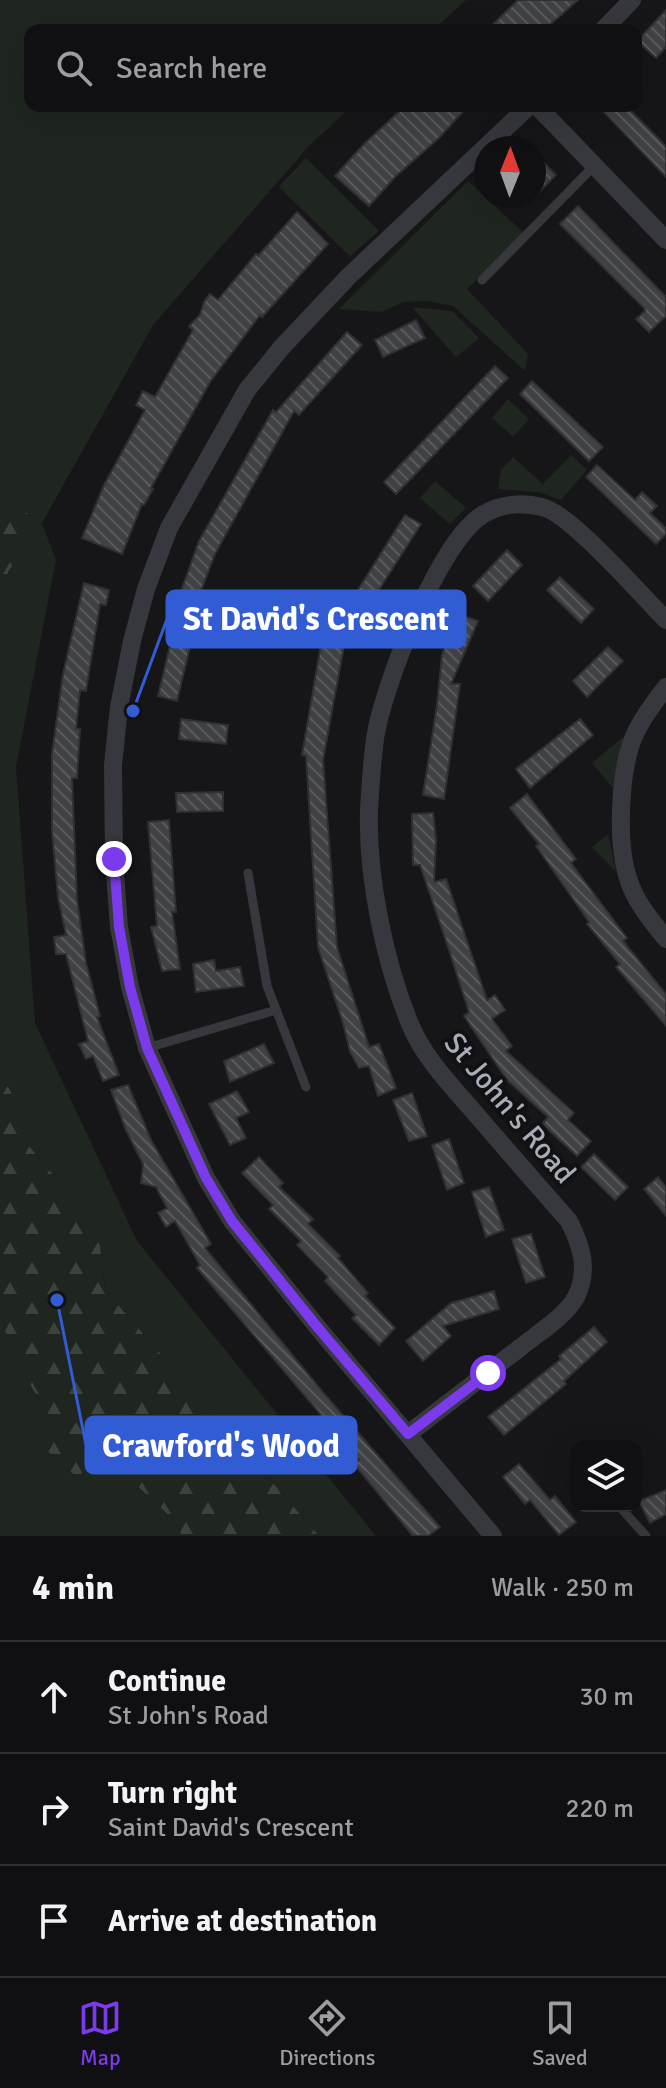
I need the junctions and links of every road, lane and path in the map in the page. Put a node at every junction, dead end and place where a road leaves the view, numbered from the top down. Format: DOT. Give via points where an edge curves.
graph roads {
  1 [pos="632,0"];
  2 [pos="609,24"];
  3 [pos="523,112"];
  4 [pos="543,112"];
  5 [pos="595,164"];
  6 [pos="666,240"];
  7 [pos="482,280"];
  8 [pos="666,620"];
  9 [pos="666,687"];
  10 [pos="248,873"];
  11 [pos="666,939"];
  12 [pos="276,1010"];
  13 [pos="147,1048"];
  14 [pos="306,1087"];
  15 [pos="408,1434"];
  16 [pos="624,1512"];
  17 [pos="493,1536"];
  18 [pos="646,1536"];
  1 -- 2 [label="street"];
  3 -- 13 [label="street" via="282,347 247,390 169,528 132,641 113,765 119,927"];
  4 -- 5 [label="street"];
  5 -- 6 [label="street"];
  5 -- 7 [label="lane"];
  8 -- 15 [label="street, St John's Road" via="566,519 544,507 508,504 481,515 453,547 395,662 375,737 369,814 376,897 391,965 410,1025 427,1057 569,1221 584,1261 574,1301 552,1323"];
  9 -- 11 [label="street" via="629,751 622,836 629,881"];
  10 -- 12 [label="lane" via="267,986"];
  12 -- 13 [label="lane"];
  12 -- 14 [label="lane"];
  13 -- 15 [label="street" via="206,1178 232,1221"];
  15 -- 17 [label="street"];
  16 -- 18 [label="lane"];
}
